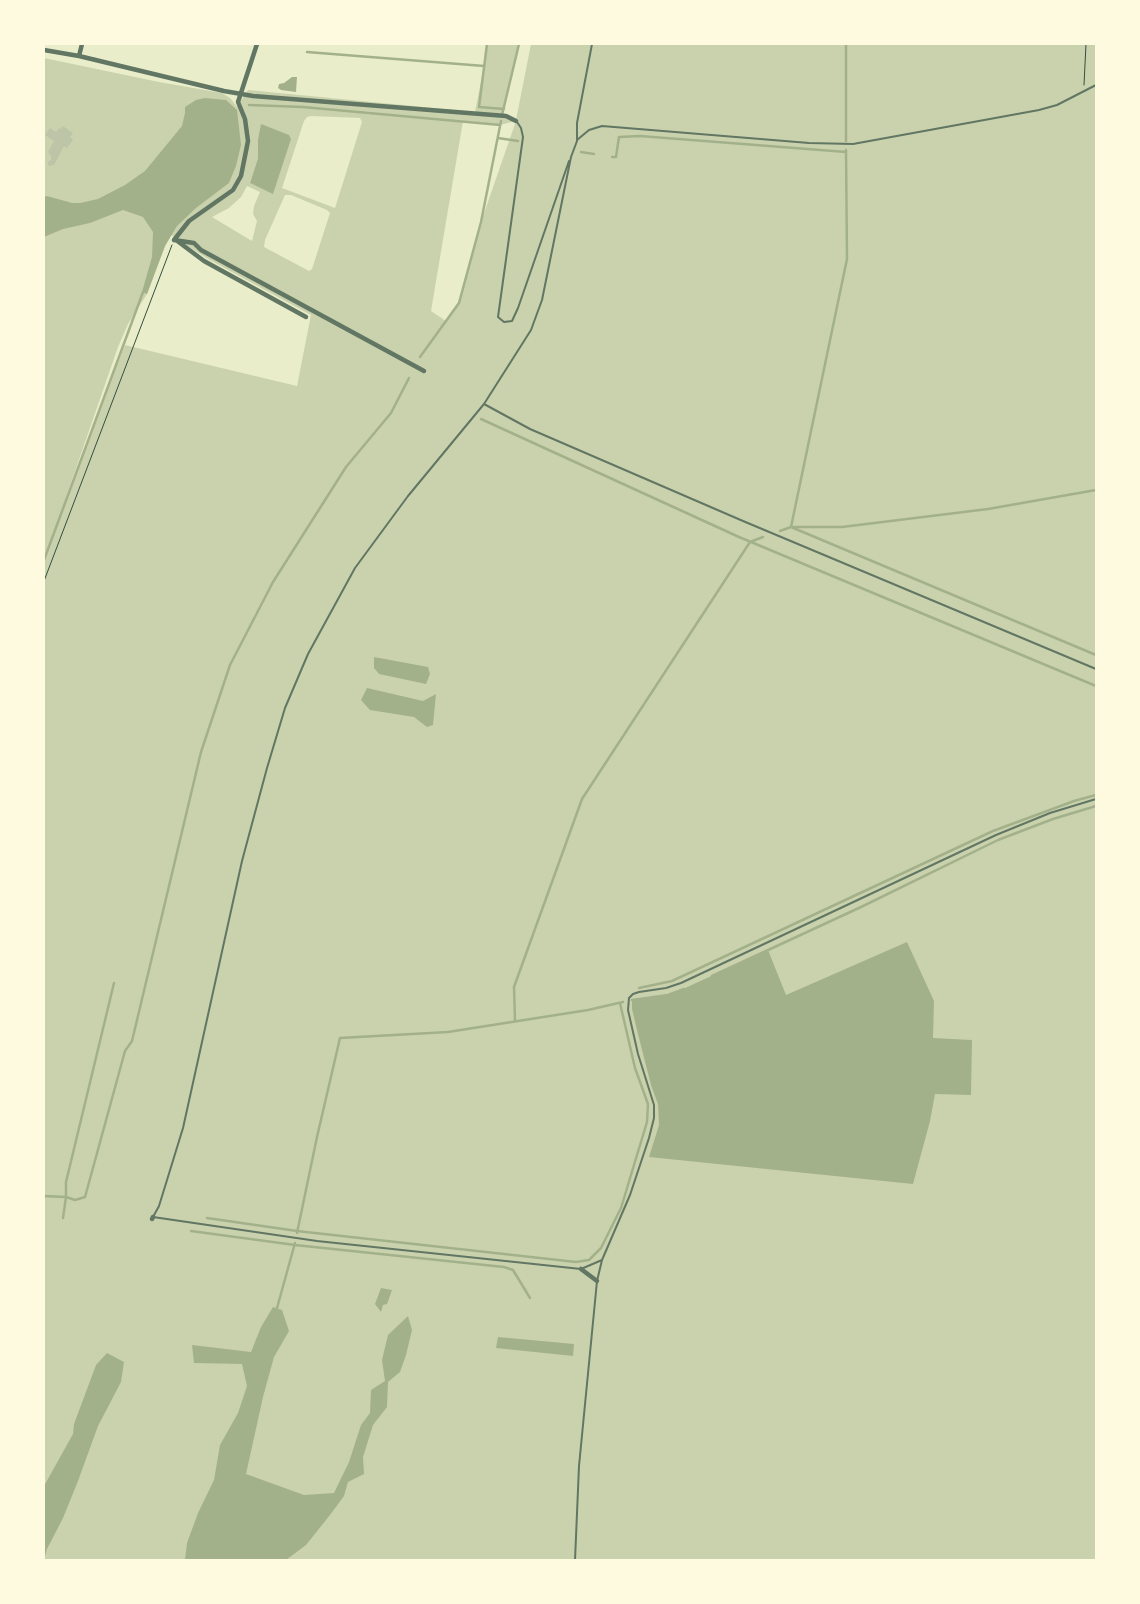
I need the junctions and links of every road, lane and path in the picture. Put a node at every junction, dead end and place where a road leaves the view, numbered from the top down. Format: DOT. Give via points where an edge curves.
graph roads {
  1 [pos="82,44"];
  2 [pos="256,44"];
  3 [pos="592,44"];
  4 [pos="1086,44"];
  5 [pos="44,50"];
  6 [pos="79,56"];
  7 [pos="1096,85"];
  8 [pos="1086,91"];
  9 [pos="240,93"];
  10 [pos="516,120"];
  11 [pos="576,141"];
  12 [pos="571,157"];
  13 [pos="174,240"];
  14 [pos="306,318"];
  15 [pos="424,371"];
  16 [pos="484,404"];
  17 [pos="44,581"];
  18 [pos="1096,669"];
  19 [pos="1096,799"];
  20 [pos="602,1260"];
  21 [pos="581,1269"];
  22 [pos="597,1281"];
  23 [pos="575,1560"];
  1 -- 6 [label="street"];
  2 -- 9 [label="street"];
  3 -- 11 [label="lane"];
  4 -- 8 [label="path" via="1083,83"];
  5 -- 6 [label="street"];
  6 -- 9 [label="street"];
  7 -- 8 [label="lane"];
  8 -- 11 [label="lane" via="1039,110 853,144 602,126 588,130"];
  9 -- 10 [label="street" via="506,116"];
  9 -- 13 [label="street" via="238,102 248,141 241,176 233,190 189,221"];
  10 -- 12 [label="lane" via="523,137 498,317 504,322 512,321 518,308"];
  11 -- 12 [label="lane"];
  12 -- 16 [label="lane" via="542,300 531,330"];
  13 -- 14 [label="street" via="204,262"];
  13 -- 15 [label="street" via="194,243 201,250"];
  13 -- 17 [label="path"];
  16 -- 18 [label="lane" via="538,433"];
  16 -- 21 [label="lane" via="408,496 355,568 299,673 267,768 242,861 182,1128 162,1197 152,1218 317,1241"];
  19 -- 20 [label="lane" via="996,835 681,983 633,994 627,1003 628,1010 654,1105 654,1118 630,1195"];
  20 -- 21 [label="lane"];
  20 -- 22 [label="lane"];
  21 -- 22 [label="street"];
  22 -- 23 [label="lane" via="579,1466"];
}
